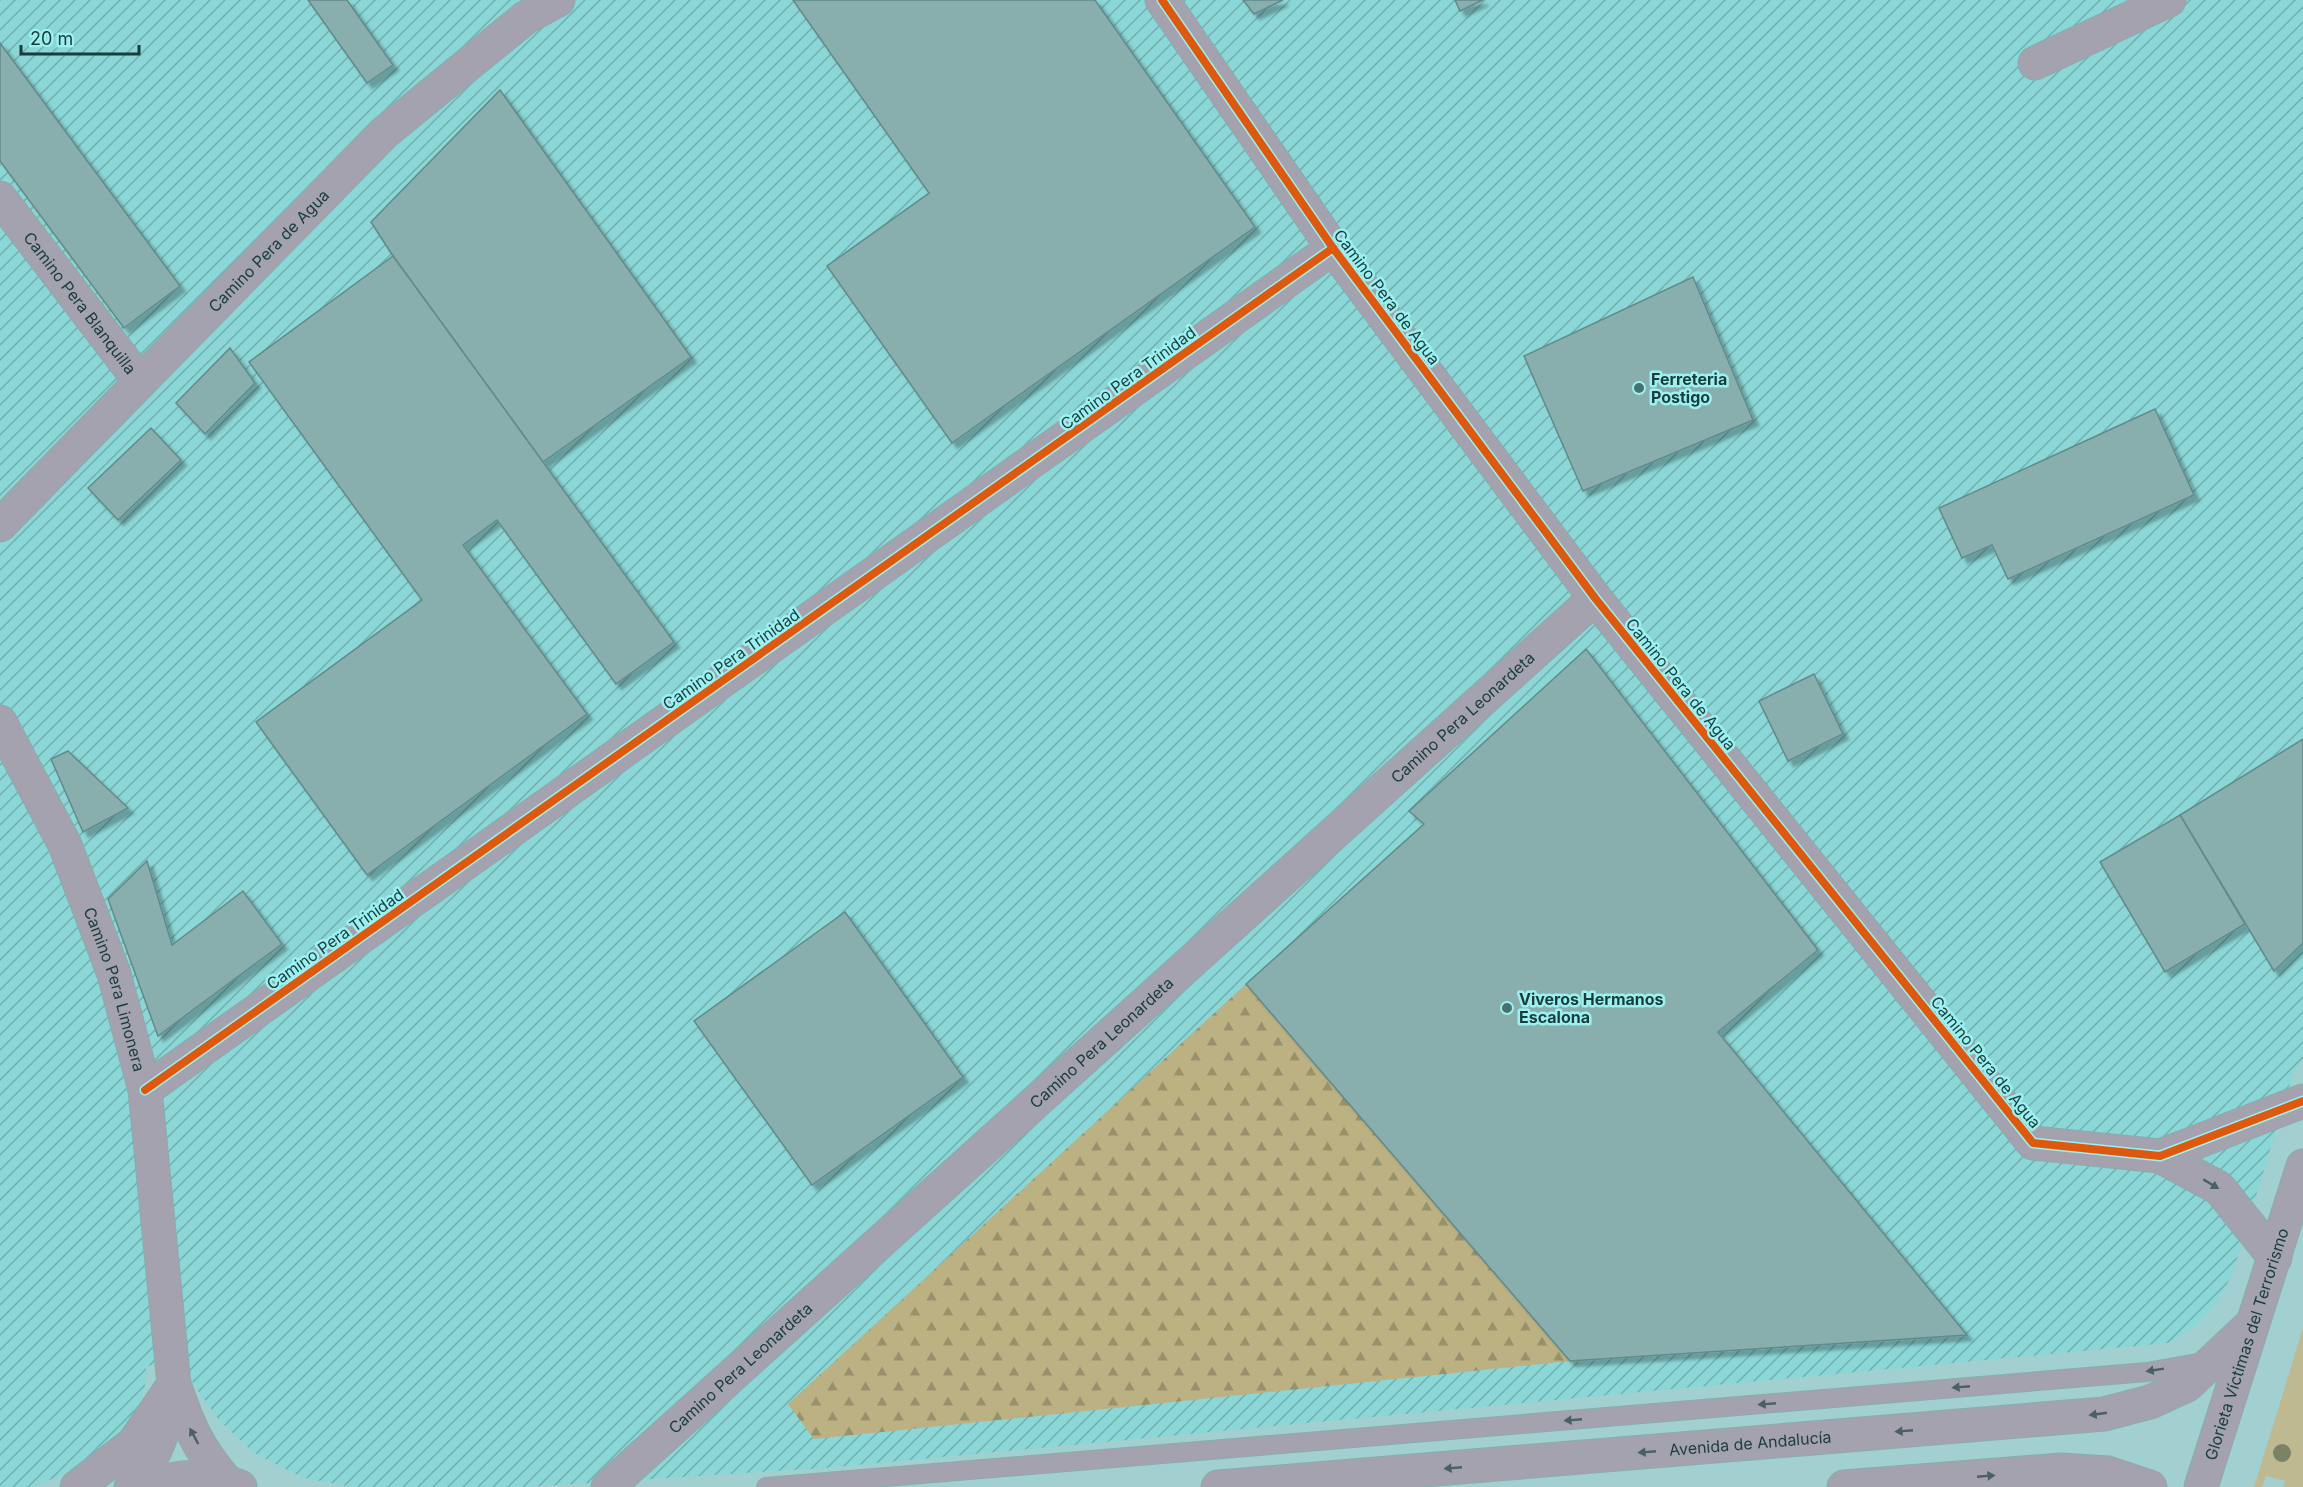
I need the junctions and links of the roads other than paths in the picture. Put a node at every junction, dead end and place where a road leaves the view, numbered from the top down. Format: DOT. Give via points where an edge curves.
graph roads {
  1 [pos="558,0"];
  2 [pos="1162,0"];
  3 [pos="2169,0"];
  4 [pos="2035,63"];
  5 [pos="0,198"];
  6 [pos="1333,248"];
  7 [pos="139,380"];
  8 [pos="0,525"];
  9 [pos="1595,598"];
  10 [pos="0,722"];
  11 [pos="145,1090"];
  12 [pos="2303,1101"];
  13 [pos="2160,1156"];
  14 [pos="2303,1166"];
  15 [pos="2274,1258"];
  16 [pos="2253,1323"];
  17 [pos="2213,1360"];
  18 [pos="174,1384"];
  19 [pos="233,1484"];
  20 [pos="77,1487"];
  21 [pos="131,1487"];
  22 [pos="146,1487"];
  23 [pos="608,1487"];
  24 [pos="766,1487"];
  25 [pos="1218,1487"];
  26 [pos="1844,1487"];
  27 [pos="2150,1487"];
  28 [pos="2200,1487"];
  1 -- 7 [label="street, Camino Pera de Agua" via="525,18 384,133"];
  2 -- 6 [label="street, Camino Pera de Agua"];
  3 -- 4 [label="street"];
  5 -- 7 [label="street, Camino Pera Blanquilla"];
  6 -- 9 [label="street, Camino Pera de Agua"];
  6 -- 11 [label="street, Camino Pera Trinidad"];
  7 -- 8 [label="street, Camino Pera de Agua"];
  9 -- 13 [label="street, Camino Pera de Agua" via="2033,1143"];
  9 -- 23 [label="street, Camino Pera Leonardeta"];
  10 -- 11 [label="street, Camino Pera Limonera" via="65,845 114,974"];
  11 -- 18 [label="street, Camino Pera Limonera"];
  12 -- 13 [label="street, Camino Pera de Agua"];
  13 -- 15 [label="street, one-way" via="2218,1188"];
  14 -- 15 [label="street, Glorieta Víctimas del Terrorismo"];
  15 -- 16 [label="street, Glorieta Víctimas del Terrorismo"];
  16 -- 17 [label="street, Avenida de Andalucía"];
  16 -- 28 [label="street, Glorieta Víctimas del Terrorismo"];
  17 -- 24 [label="lane, one-way" via="2147,1372"];
  17 -- 25 [label="street, Avenida de Andalucía, one-way" via="2187,1385 2150,1402 2104,1414"];
  19 -- 18 [label="street, Camino Pera Limonera, one-way" via="205,1455 190,1430"];
  18 -- 20 [label="street" via="133,1444"];
  18 -- 21 [label="street, Camino Pera Limonera" via="164,1430 150,1464"];
  19 -- 22 [label="street" via="196,1476 166,1479"];
  26 -- 27 [label="street, one-way" via="2061,1470 2108,1473"];
}
